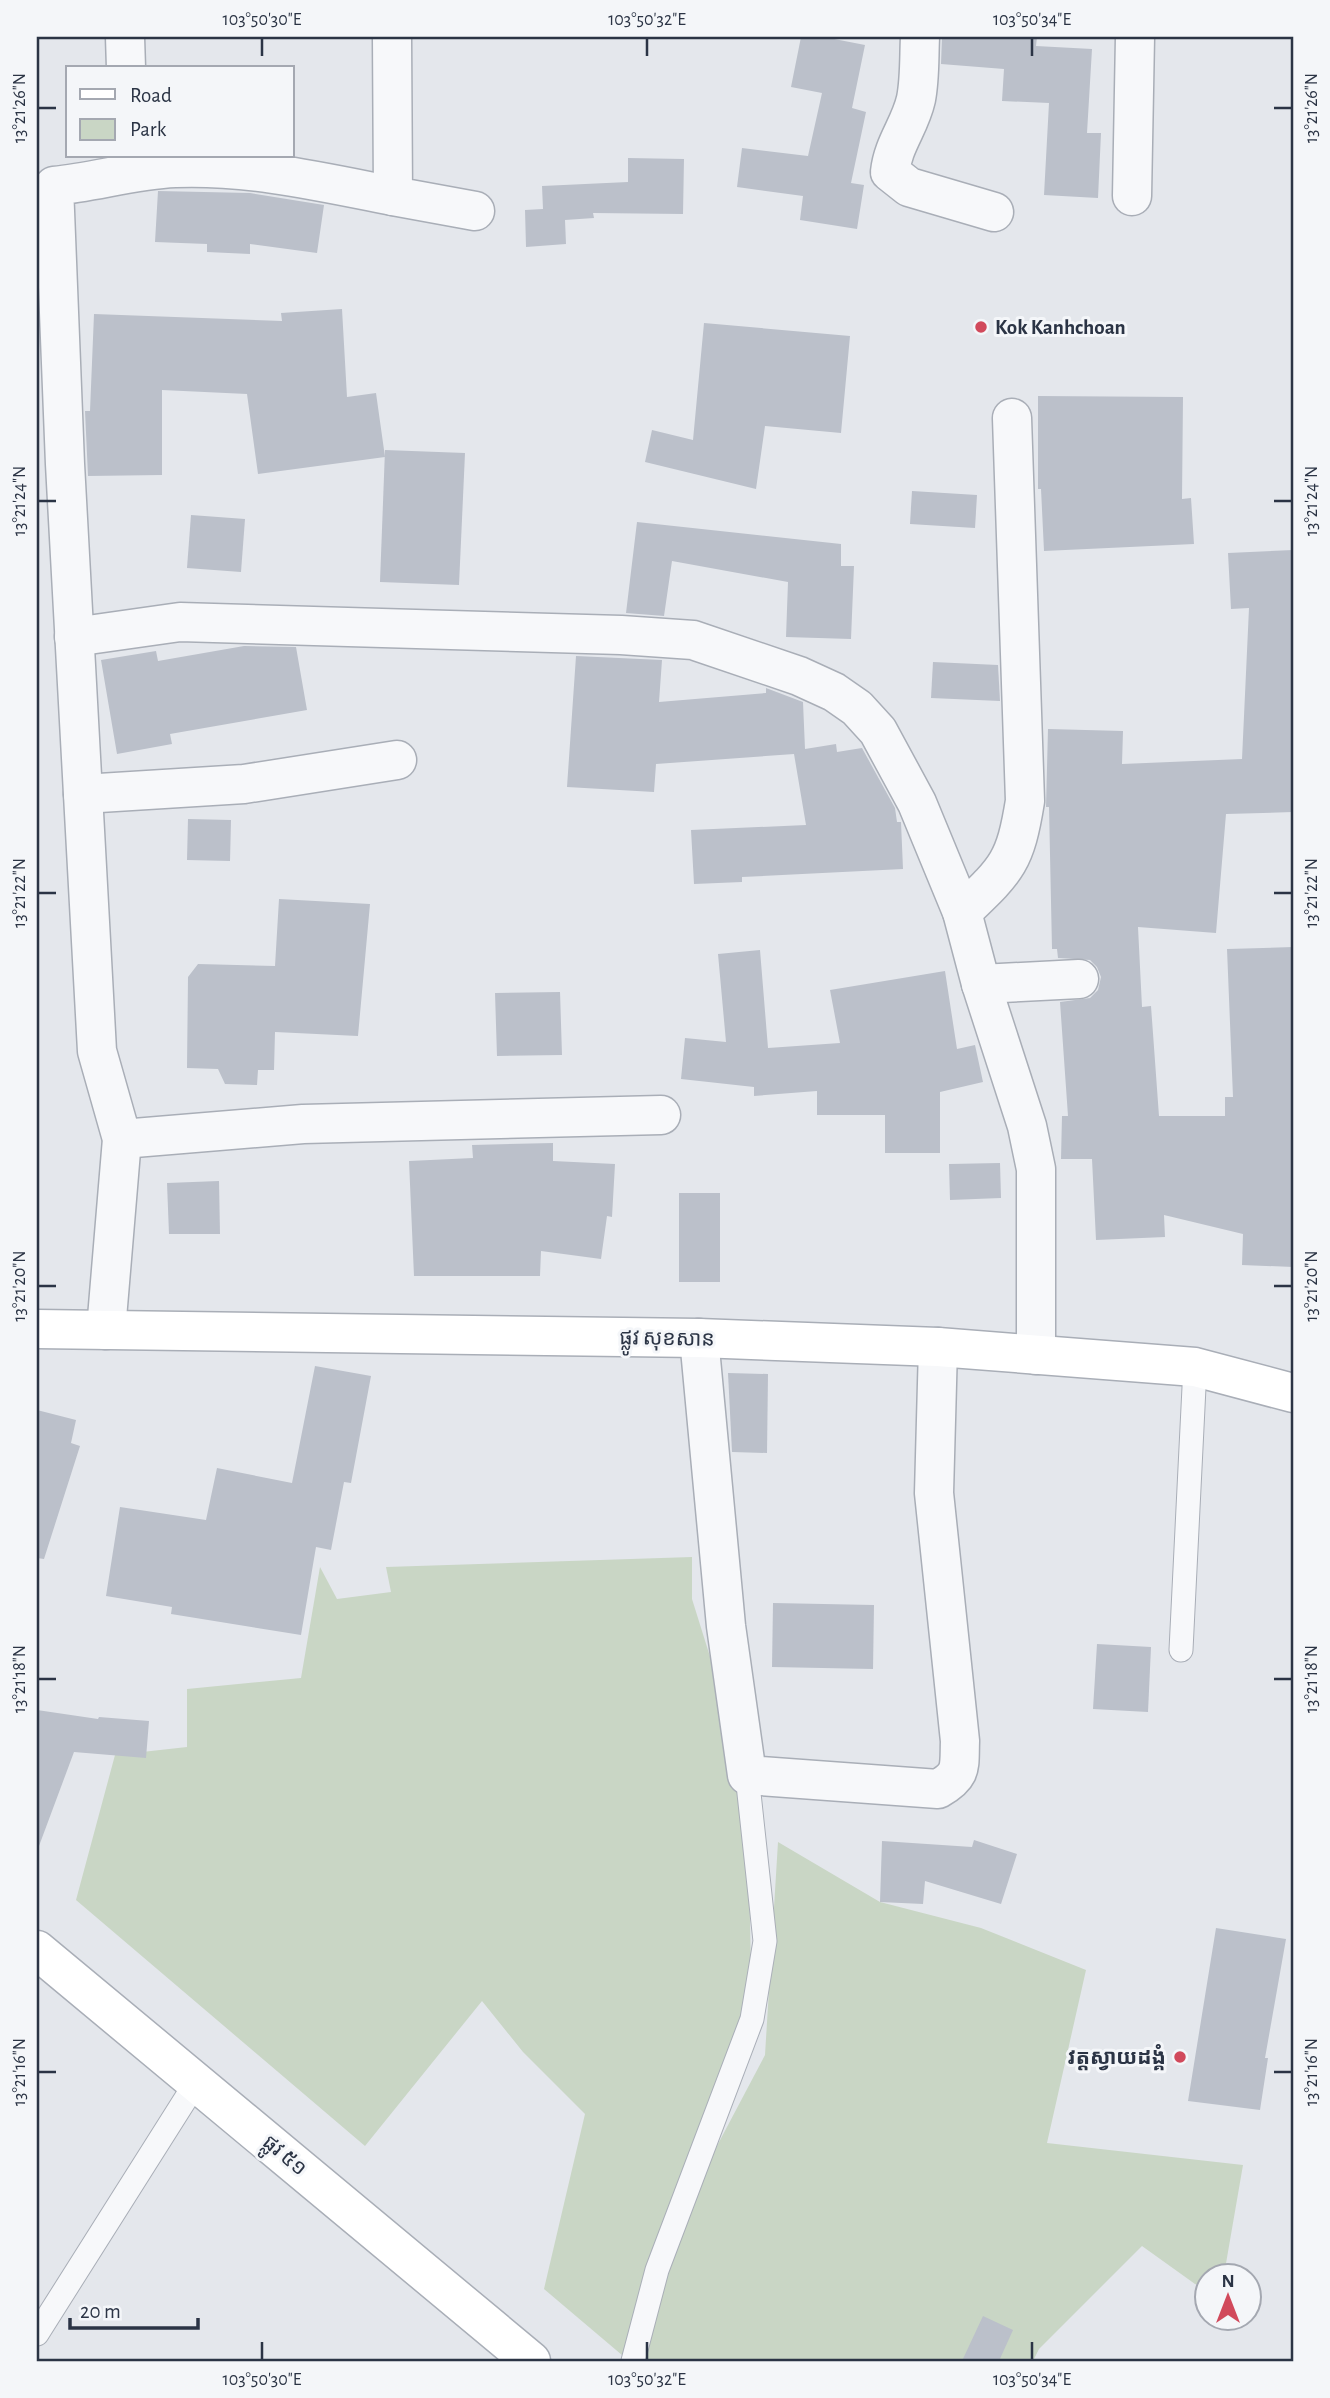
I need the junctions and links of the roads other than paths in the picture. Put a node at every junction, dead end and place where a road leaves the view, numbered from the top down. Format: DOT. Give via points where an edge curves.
graph roads {
  1 [pos="125,37"];
  2 [pos="392,37"];
  3 [pos="920,37"];
  4 [pos="1135,37"];
  5 [pos="126,66"];
  6 [pos="129,164"];
  7 [pos="45,187"];
  8 [pos="393,196"];
  9 [pos="1132,196"];
  10 [pos="475,211"];
  11 [pos="995,212"];
  12 [pos="1012,418"];
  13 [pos="74,637"];
  14 [pos="397,760"];
  15 [pos="83,794"];
  16 [pos="962,912"];
  17 [pos="1079,979"];
  18 [pos="981,984"];
  19 [pos="661,1115"];
  20 [pos="122,1139"];
  21 [pos="37,1329"];
  22 [pos="106,1330"];
  23 [pos="699,1338"];
  24 [pos="938,1348"];
  25 [pos="1036,1355"];
  26 [pos="1195,1367"];
  27 [pos="1293,1393"];
  28 [pos="1181,1650"];
  29 [pos="747,1775"];
  30 [pos="37,1950"];
  31 [pos="197,2081"];
  32 [pos="37,2334"];
  33 [pos="531,2361"];
  34 [pos="633,2361"];
  1 -- 5 [label="street"];
  2 -- 8 [label="street"];
  3 -- 11 [label="street" via="916,97 896,141 890,172 909,187"];
  4 -- 9 [label="street"];
  6 -- 7 [label="street" via="88,183"];
  6 -- 8 [label="street" via="262,174"];
  7 -- 13 [label="street"];
  8 -- 10 [label="street"];
  12 -- 16 [label="street" via="1025,801 1019,834 1003,873"];
  13 -- 15 [label="street"];
  13 -- 16 [label="street" via="180,622 621,635 693,640 740,654 834,692 878,731 917,803"];
  14 -- 15 [label="street" via="244,784"];
  15 -- 20 [label="street" via="96,1051"];
  16 -- 18 [label="street"];
  17 -- 18 [label="street"];
  18 -- 25 [label="street" via="1027,1126 1036,1169"];
  19 -- 20 [label="street" via="303,1124"];
  20 -- 22 [label="street"];
  21 -- 22 [label="street, ផ្លូវ សុខសាន"];
  22 -- 23 [label="street, ផ្លូវ សុខសាន"];
  23 -- 24 [label="street, ផ្លូវ សុខសាន"];
  23 -- 29 [label="street" via="726,1626"];
  24 -- 25 [label="street, ផ្លូវ សុខសាន"];
  24 -- 29 [label="street" via="934,1493 954,1657 958,1772 938,1789"];
  25 -- 26 [label="street, ផ្លូវ សុខសាន"];
  26 -- 27 [label="street, ផ្លូវ សុខសាន"];
  26 -- 28 [label="lane"];
  29 -- 34 [label="lane" via="765,1941 752,2019 657,2270"];
  30 -- 31 [label="street, ផ្លូវ ៥១"];
  31 -- 32 [label="lane"];
  31 -- 33 [label="street, ផ្លូវ ៥១"];
}
